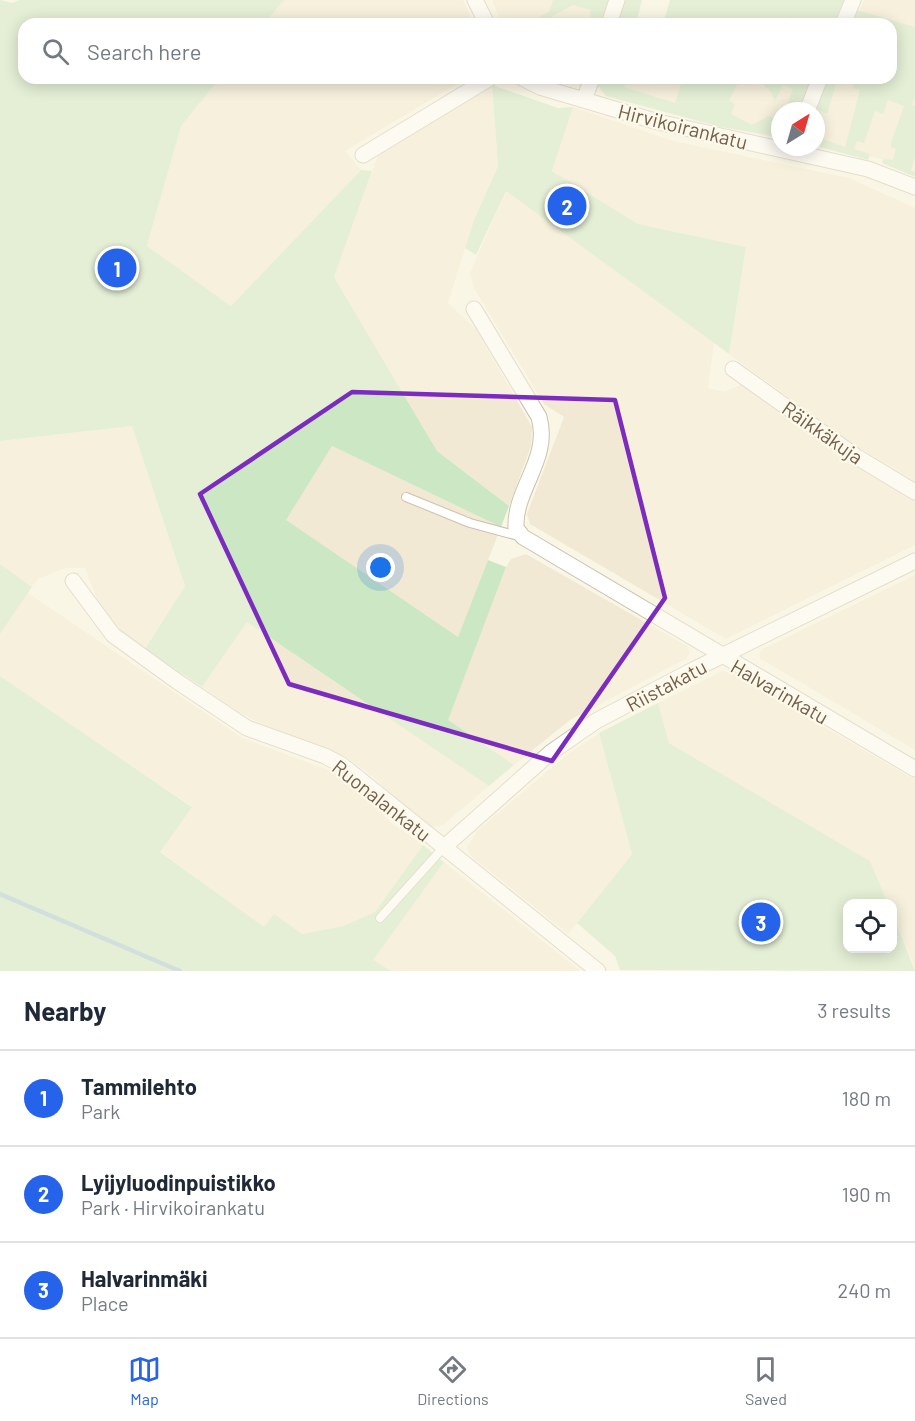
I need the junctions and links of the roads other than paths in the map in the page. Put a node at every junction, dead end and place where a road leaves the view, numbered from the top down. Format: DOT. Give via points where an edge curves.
graph roads {
  1 [pos="475,0"];
  2 [pos="617,0"];
  3 [pos="853,0"];
  4 [pos="484,18"];
  5 [pos="611,18"];
  6 [pos="846,18"];
  7 [pos="480,84"];
  8 [pos="534,84"];
  9 [pos="590,84"];
  10 [pos="818,84"];
  11 [pos="584,100"];
  12 [pos="811,102"];
  13 [pos="771,145"];
  14 [pos="363,154"];
  15 [pos="818,156"];
  16 [pos="915,187"];
  17 [pos="474,309"];
  18 [pos="733,369"];
  19 [pos="915,492"];
  20 [pos="406,498"];
  21 [pos="523,537"];
  22 [pos="915,561"];
  23 [pos="73,581"];
  24 [pos="722,657"];
  25 [pos="915,769"];
  26 [pos="442,848"];
  27 [pos="380,918"];
  28 [pos="598,971"];
  1 -- 4 [label="street"];
  2 -- 5 [label="street"];
  3 -- 6 [label="street"];
  7 -- 14 [label="street"];
  8 -- 11 [label="street, Hirvikoirankatu"];
  9 -- 11 [label="street"];
  10 -- 12 [label="street"];
  11 -- 13 [label="street, Hirvikoirankatu" via="658,122"];
  15 -- 16 [label="street, Hirvikoirankatu"];
  17 -- 21 [label="street" via="543,430 540,455 515,517 516,528"];
  18 -- 19 [label="street, Räikkäkuja" via="857,457"];
  20 -- 21 [label="lane" via="470,523"];
  21 -- 24 [label="street, Halvarinkatu"];
  22 -- 24 [label="street, Riistakatu"];
  23 -- 26 [label="street, Ruonalankatu" via="99,619 132,651 248,728 342,765"];
  24 -- 25 [label="street, Halvarinkatu"];
  24 -- 26 [label="street, Riistakatu" via="575,735"];
  26 -- 27 [label="lane"];
  26 -- 28 [label="street, Ruonalankatu"];
}
